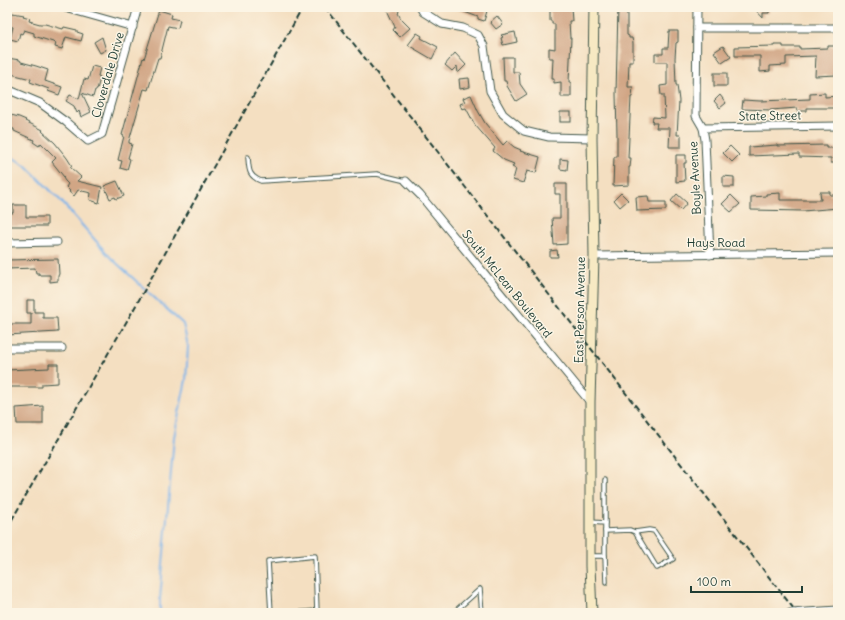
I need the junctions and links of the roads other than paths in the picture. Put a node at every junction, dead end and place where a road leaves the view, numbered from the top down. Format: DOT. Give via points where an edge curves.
graph roads {
  1 [pos="62,7"];
  2 [pos="138,7"];
  3 [pos="420,7"];
  4 [pos="594,7"];
  5 [pos="697,7"];
  6 [pos="133,27"];
  7 [pos="697,28"];
  8 [pos="838,28"];
  9 [pos="7,90"];
  10 [pos="838,126"];
  11 [pos="703,128"];
  12 [pos="592,138"];
  13 [pos="248,157"];
  14 [pos="406,181"];
  15 [pos="57,242"];
  16 [pos="7,243"];
  17 [pos="710,254"];
  18 [pos="838,254"];
  19 [pos="594,256"];
  20 [pos="7,348"];
  21 [pos="62,348"];
  22 [pos="590,402"];
  23 [pos="605,480"];
  24 [pos="590,522"];
  25 [pos="605,523"];
  26 [pos="605,532"];
  27 [pos="635,532"];
  28 [pos="590,556"];
  29 [pos="605,556"];
  30 [pos="606,582"];
  31 [pos="838,610"];
  32 [pos="317,612"];
  33 [pos="271,613"];
  34 [pos="291,613"];
  35 [pos="453,613"];
  36 [pos="482,613"];
  37 [pos="592,613"];
  38 [pos="790,613"];
  1 -- 6 [label="street"];
  2 -- 6 [label="street, Cloverdale Drive"];
  3 -- 12 [label="street" via="423,12 442,24 463,28 478,35 484,46 490,91 503,114 524,131 549,137"];
  4 -- 12 [label="main road, East Person Avenue"];
  5 -- 7 [label="street, Boyle Avenue"];
  6 -- 9 [label="street, Cloverdale Drive" via="102,134 88,141 40,102"];
  7 -- 8 [label="street"];
  7 -- 11 [label="street, Boyle Avenue" via="696,116"];
  10 -- 11 [label="street, State Street"];
  11 -- 17 [label="street, Boyle Avenue" via="706,140"];
  12 -- 19 [label="main road, East Person Avenue"];
  13 -- 14 [label="lane" via="254,178 262,181 377,174"];
  14 -- 22 [label="street, South McLean Boulevard"];
  15 -- 16 [label="street"];
  17 -- 18 [label="street, Hays Road"];
  17 -- 19 [label="street, Hays Road"];
  19 -- 22 [label="main road, East Person Avenue"];
  20 -- 21 [label="street"];
  22 -- 24 [label="main road, East Person Avenue"];
  23 -- 25 [label="lane"];
  24 -- 25 [label="lane"];
  24 -- 28 [label="main road, East Person Avenue"];
  25 -- 26 [label="lane"];
  26 -- 27 [label="lane"];
  26 -- 29 [label="lane"];
  27 -- 27 [label="lane" via="657,568 673,560 654,531"];
  28 -- 29 [label="lane"];
  28 -- 37 [label="main road, East Person Avenue"];
  29 -- 30 [label="lane"];
  31 -- 38 [label="street"];
  32 -- 33 [label="lane" via="315,556 268,561"];
  32 -- 34 [label="lane"];
  35 -- 36 [label="lane" via="480,589"];
}
